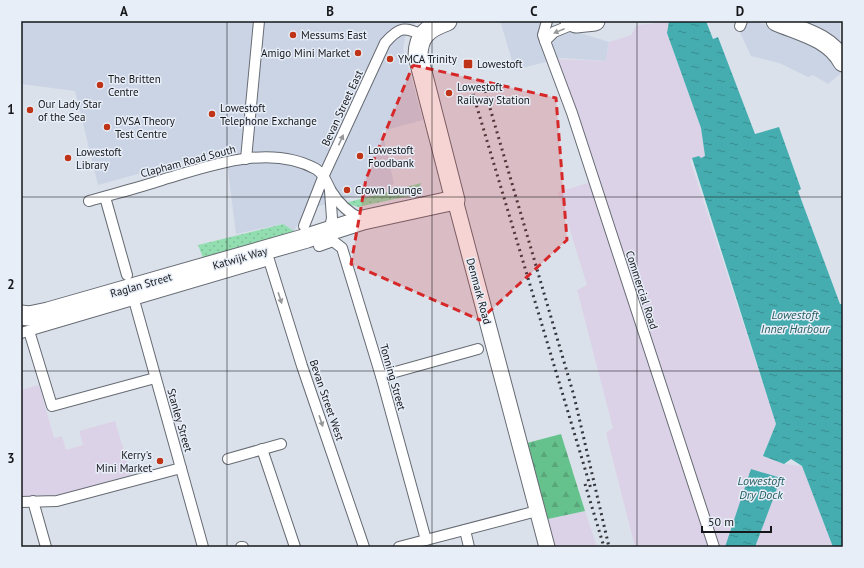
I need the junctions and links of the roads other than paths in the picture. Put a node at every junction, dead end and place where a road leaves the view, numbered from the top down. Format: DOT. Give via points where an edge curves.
graph roads {
  1 [pos="447,21"];
  2 [pos="547,21"];
  3 [pos="594,21"];
  4 [pos="776,21"];
  5 [pos="573,22"];
  6 [pos="259,23"];
  7 [pos="412,28"];
  8 [pos="545,41"];
  9 [pos="835,43"];
  10 [pos="843,62"];
  11 [pos="246,159"];
  12 [pos="324,175"];
  13 [pos="330,189"];
  14 [pos="105,196"];
  15 [pos="455,200"];
  16 [pos="89,202"];
  17 [pos="363,220"];
  18 [pos="304,226"];
  19 [pos="324,239"];
  20 [pos="269,260"];
  21 [pos="127,275"];
  22 [pos="134,300"];
  23 [pos="23,322"];
  24 [pos="478,349"];
  25 [pos="381,376"];
  26 [pos="155,378"];
  27 [pos="281,444"];
  28 [pos="262,449"];
  29 [pos="228,459"];
  30 [pos="181,468"];
  31 [pos="33,501"];
  32 [pos="21,502"];
  33 [pos="538,510"];
  34 [pos="465,530"];
  35 [pos="426,540"];
  36 [pos="46,547"];
  37 [pos="203,547"];
  38 [pos="295,547"];
  39 [pos="364,547"];
  40 [pos="399,547"];
  41 [pos="469,547"];
  42 [pos="547,547"];
  43 [pos="714,547"];
  1 -- 7 [label="highway" via="434,27"];
  2 -- 8 [label="street, Commercial Road" via="543,35"];
  3 -- 5 [label="highway"];
  4 -- 9 [label="highway" via="809,29"];
  5 -- 8 [label="street, one-way" via="554,32"];
  6 -- 11 [label="street"];
  12 -- 7 [label="street, Bevan Street East, one-way" via="385,43 397,31"];
  7 -- 15 [label="highway, Denmark Road"];
  8 -- 43 [label="street, Commercial Road" via="574,121"];
  9 -- 10 [label="highway"];
  11 -- 12 [label="street, Clapham Road South" via="278,158 315,169"];
  11 -- 14 [label="street, Clapham Road South" via="219,164"];
  12 -- 13 [label="street"];
  12 -- 18 [label="street, Bevan Street East"];
  13 -- 17 [label="street" via="349,213"];
  13 -- 19 [label="street" via="332,218"];
  14 -- 16 [label="street, Clapham Road South"];
  14 -- 21 [label="street"];
  15 -- 17 [label="highway, Katwijk Way"];
  15 -- 33 [label="street, Denmark Road"];
  17 -- 19 [label="highway, Katwijk Way"];
  19 -- 23 [label="highway, Katwijk Way" via="144,285 48,312"];
  19 -- 25 [label="street, Tonning Street" via="333,241 342,248"];
  20 -- 22 [label="street, Raglan Street"];
  20 -- 39 [label="street, Bevan Street West, one-way"];
  22 -- 23 [label="street, Raglan Street"];
  22 -- 26 [label="street, Stanley Street"];
  23 -- 26 [label="street" via="52,406"];
  24 -- 25 [label="street"];
  25 -- 35 [label="street, Tonning Street"];
  26 -- 30 [label="street, Stanley Street"];
  27 -- 28 [label="street"];
  28 -- 29 [label="street"];
  28 -- 38 [label="street"];
  30 -- 31 [label="street" via="49,503"];
  30 -- 37 [label="street, Stanley Street"];
  31 -- 32 [label="street"];
  31 -- 36 [label="street"];
  33 -- 34 [label="street"];
  33 -- 42 [label="street, Denmark Road"];
  34 -- 35 [label="street"];
  34 -- 41 [label="street"];
  35 -- 40 [label="street"];
}
